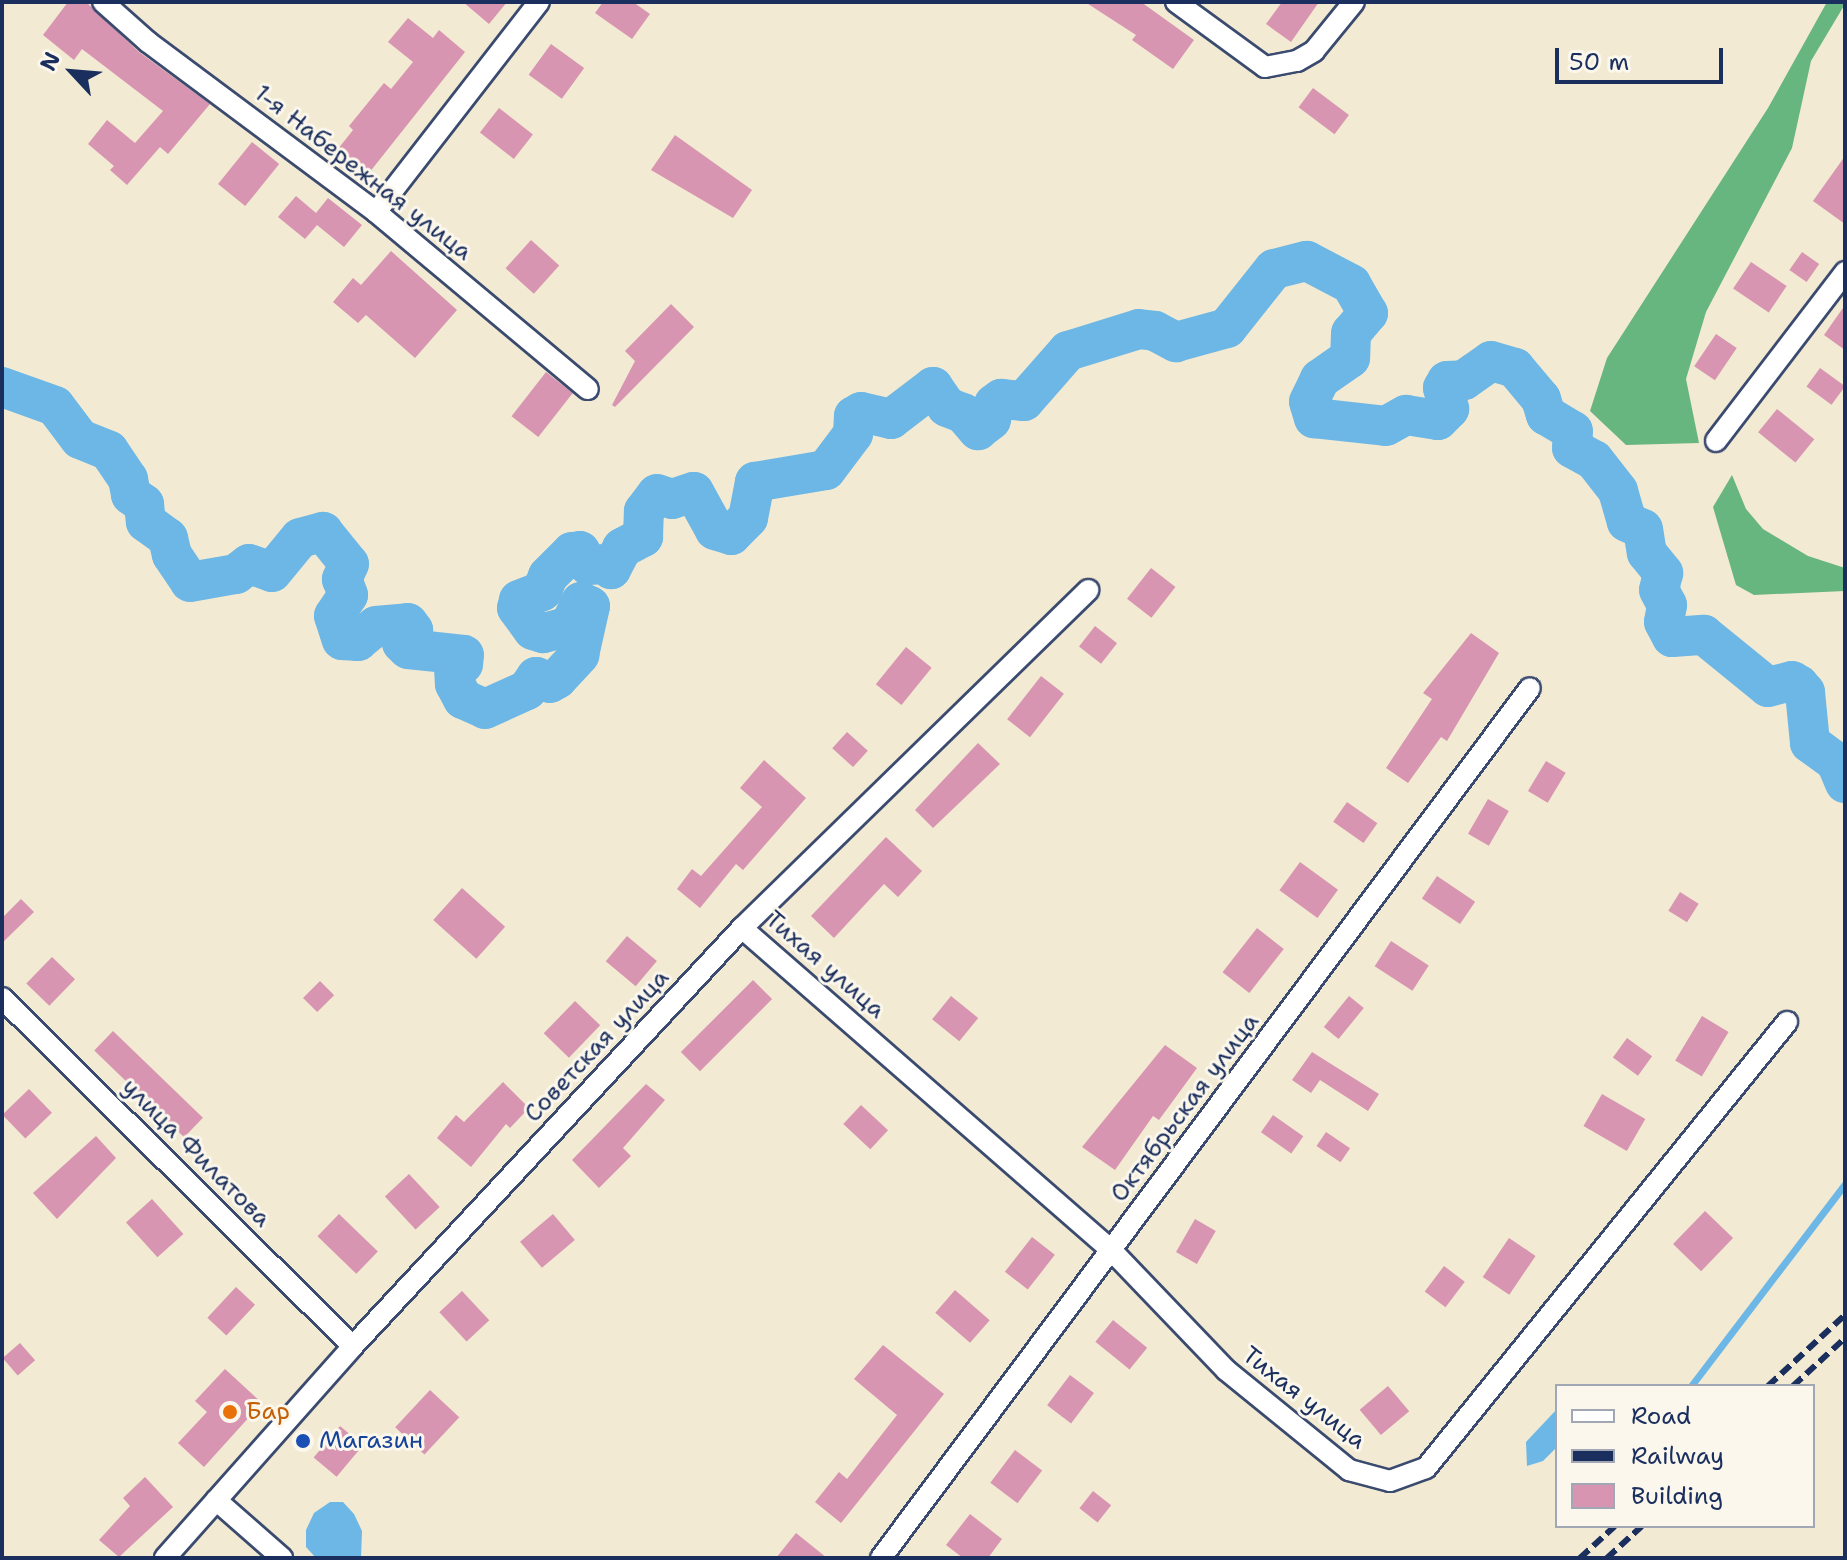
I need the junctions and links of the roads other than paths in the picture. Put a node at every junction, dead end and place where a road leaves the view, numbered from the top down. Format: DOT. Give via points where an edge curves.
graph roads {
  1 [pos="103,2"];
  2 [pos="539,2"];
  3 [pos="1176,2"];
  4 [pos="1354,2"];
  5 [pos="376,212"];
  6 [pos="1845,272"];
  7 [pos="588,389"];
  8 [pos="1716,441"];
  9 [pos="1088,590"];
  10 [pos="1530,688"];
  11 [pos="742,928"];
  12 [pos="2,998"];
  13 [pos="1787,1022"];
  14 [pos="1112,1251"];
  15 [pos="353,1346"];
  16 [pos="216,1500"];
  17 [pos="165,1558"];
  18 [pos="282,1558"];
  19 [pos="881,1558"];
  1 -- 5 [label="street, 1-я Набережная улица" via="148,42"];
  2 -- 5 [label="street"];
  3 -- 4 [label="street" via="1244,57 1265,67 1314,51"];
  5 -- 7 [label="street, 1-я Набережная улица"];
  6 -- 8 [label="street"];
  9 -- 11 [label="street, Советская улица"];
  10 -- 14 [label="street, Октябрьская улица"];
  11 -- 14 [label="street, Тихая улица"];
  11 -- 15 [label="street, Советская улица"];
  12 -- 15 [label="street, улица Филатова"];
  13 -- 14 [label="street, Тихая улица" via="1426,1468 1390,1481 1349,1470 1226,1370"];
  14 -- 19 [label="street, Октябрьская улица"];
  15 -- 16 [label="street, Советская улица"];
  16 -- 17 [label="street, Советская улица"];
  16 -- 18 [label="street"];
}
